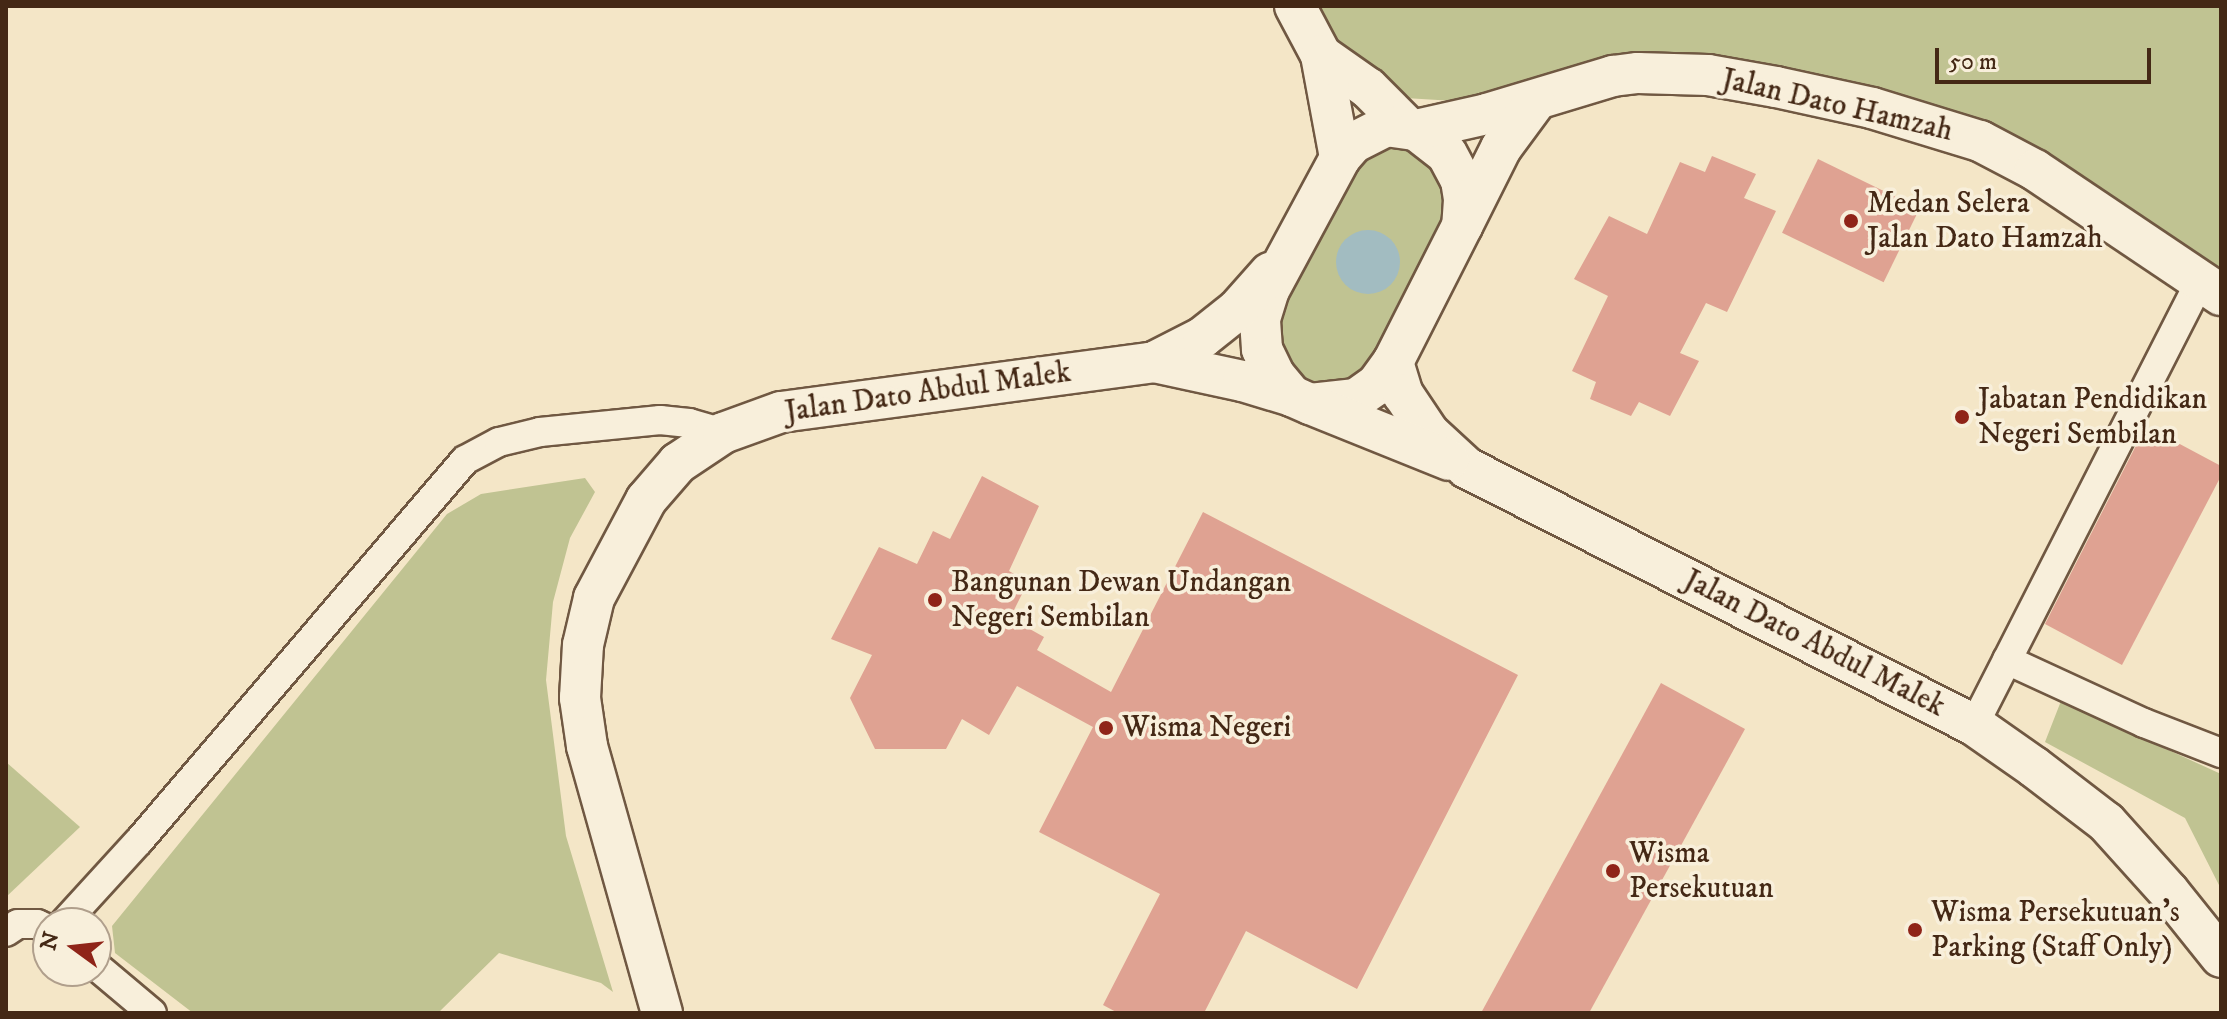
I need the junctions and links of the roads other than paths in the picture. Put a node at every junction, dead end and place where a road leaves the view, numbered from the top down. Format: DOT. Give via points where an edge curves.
graph roads {
  1 [pos="1295,6"];
  2 [pos="1321,55"];
  3 [pos="1535,102"];
  4 [pos="1411,128"];
  5 [pos="1340,158"];
  6 [pos="1462,226"];
  7 [pos="1291,250"];
  8 [pos="2210,288"];
  9 [pos="1154,362"];
  10 [pos="1393,362"];
  11 [pos="1301,400"];
  12 [pos="723,433"];
  13 [pos="1467,468"];
  14 [pos="2007,660"];
  15 [pos="1974,725"];
  16 [pos="2221,753"];
  17 [pos="78,907"];
  18 [pos="32,924"];
  19 [pos="6,932"];
  20 [pos="2221,957"];
  21 [pos="112,979"];
  22 [pos="152,1013"];
  23 [pos="662,1013"];
  1 -- 2 [label="main road"];
  2 -- 4 [label="main road"];
  2 -- 5 [label="main road"];
  3 -- 4 [label="main road, Jalan Dato Hamzah"];
  3 -- 6 [label="main road" via="1501,148"];
  3 -- 8 [label="main road, Jalan Dato Hamzah" via="1613,76 1662,72 1708,75 1872,108 1980,141 2035,170"];
  4 -- 5 [label="main road, Jalan Dato Hamzah" via="1371,131"];
  4 -- 6 [label="main road" via="1447,154 1461,180"];
  5 -- 7 [label="main road"];
  6 -- 10 [label="main road"];
  7 -- 9 [label="main road" via="1237,310 1203,337"];
  7 -- 11 [label="main road" via="1260,319 1262,349 1275,376"];
  8 -- 14 [label="street"];
  9 -- 11 [label="main road, Jalan Dato Abdul Malek" via="1230,377"];
  9 -- 12 [label="main road, Jalan Dato Abdul Malek" via="832,403 781,412"];
  10 -- 11 [label="main road" via="1376,385 1356,399"];
  10 -- 13 [label="main road, Jalan Dato Abdul Malek" via="1403,394 1429,433"];
  11 -- 13 [label="main road, Jalan Dato Abdul Malek"];
  12 -- 17 [label="street" via="660,420 570,429 499,442 465,460"];
  12 -- 23 [label="main road, Jalan Dato Abdul Malek" via="678,463 646,500 594,598 583,645 580,698 587,746"];
  13 -- 15 [label="main road, Jalan Dato Abdul Malek"];
  14 -- 15 [label="street"];
  14 -- 16 [label="street"];
  15 -- 20 [label="main road, Jalan Dato Abdul Malek" via="2106,822"];
  18 -- 19 [label="street" via="18,924"];
  21 -- 22 [label="street"];
}
